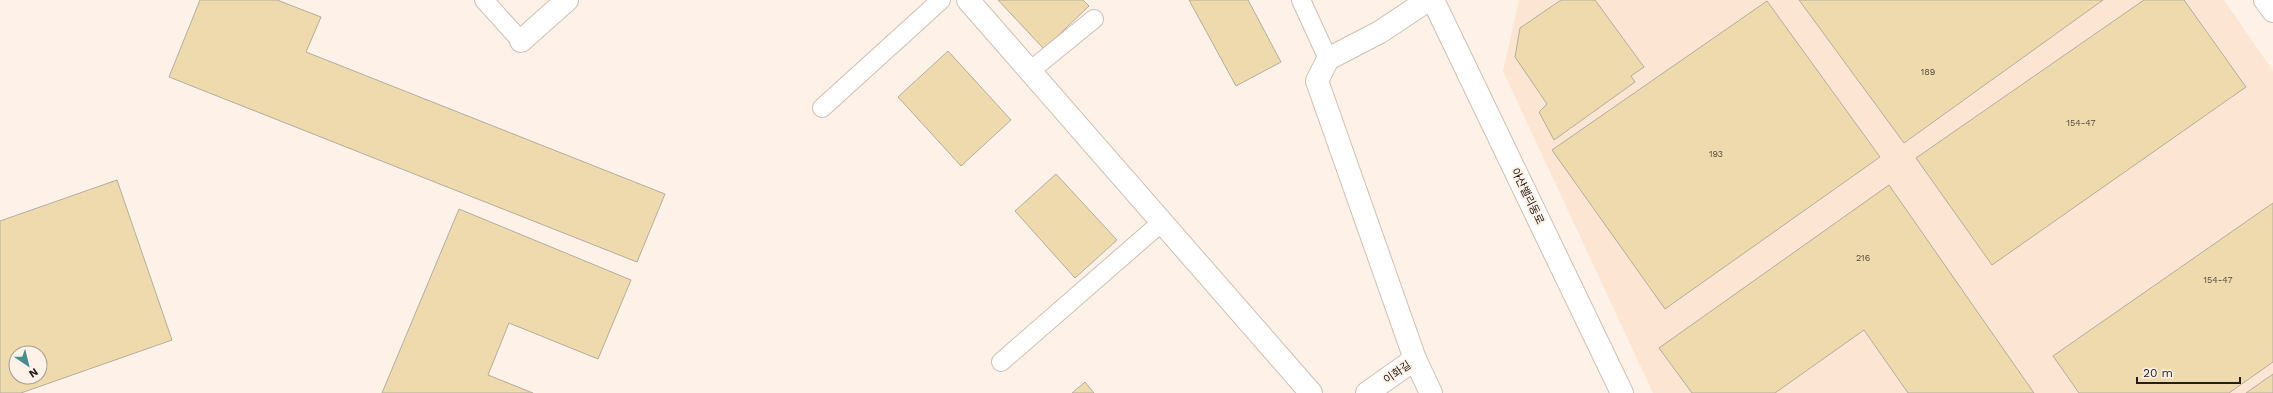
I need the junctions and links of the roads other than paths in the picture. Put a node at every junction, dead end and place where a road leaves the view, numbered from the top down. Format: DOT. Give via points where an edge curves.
graph roads {
  1 [pos="484,0"];
  2 [pos="567,0"];
  3 [pos="941,0"];
  4 [pos="968,0"];
  5 [pos="1300,0"];
  6 [pos="1428,0"];
  7 [pos="1433,0"];
  8 [pos="2265,0"];
  9 [pos="2273,11"];
  10 [pos="1094,19"];
  11 [pos="520,41"];
  12 [pos="1328,59"];
  13 [pos="1030,72"];
  14 [pos="822,108"];
  15 [pos="1162,222"];
  16 [pos="1415,359"];
  17 [pos="1001,362"];
  18 [pos="1311,393"];
  19 [pos="1367,393"];
  20 [pos="1431,393"];
  21 [pos="1622,393"];
  1 -- 11 [label="lane"];
  2 -- 11 [label="street"];
  3 -- 14 [label="lane"];
  4 -- 13 [label="street"];
  5 -- 12 [label="lane"];
  6 -- 12 [label="street" via="1380,32"];
  7 -- 21 [label="street, 아산밸리동로"];
  8 -- 9 [label="street"];
  10 -- 13 [label="lane"];
  12 -- 16 [label="street" via="1317,80"];
  13 -- 15 [label="street"];
  15 -- 17 [label="lane"];
  15 -- 18 [label="street"];
  16 -- 19 [label="street, 이화길"];
  16 -- 20 [label="street, 이화길"];
}
